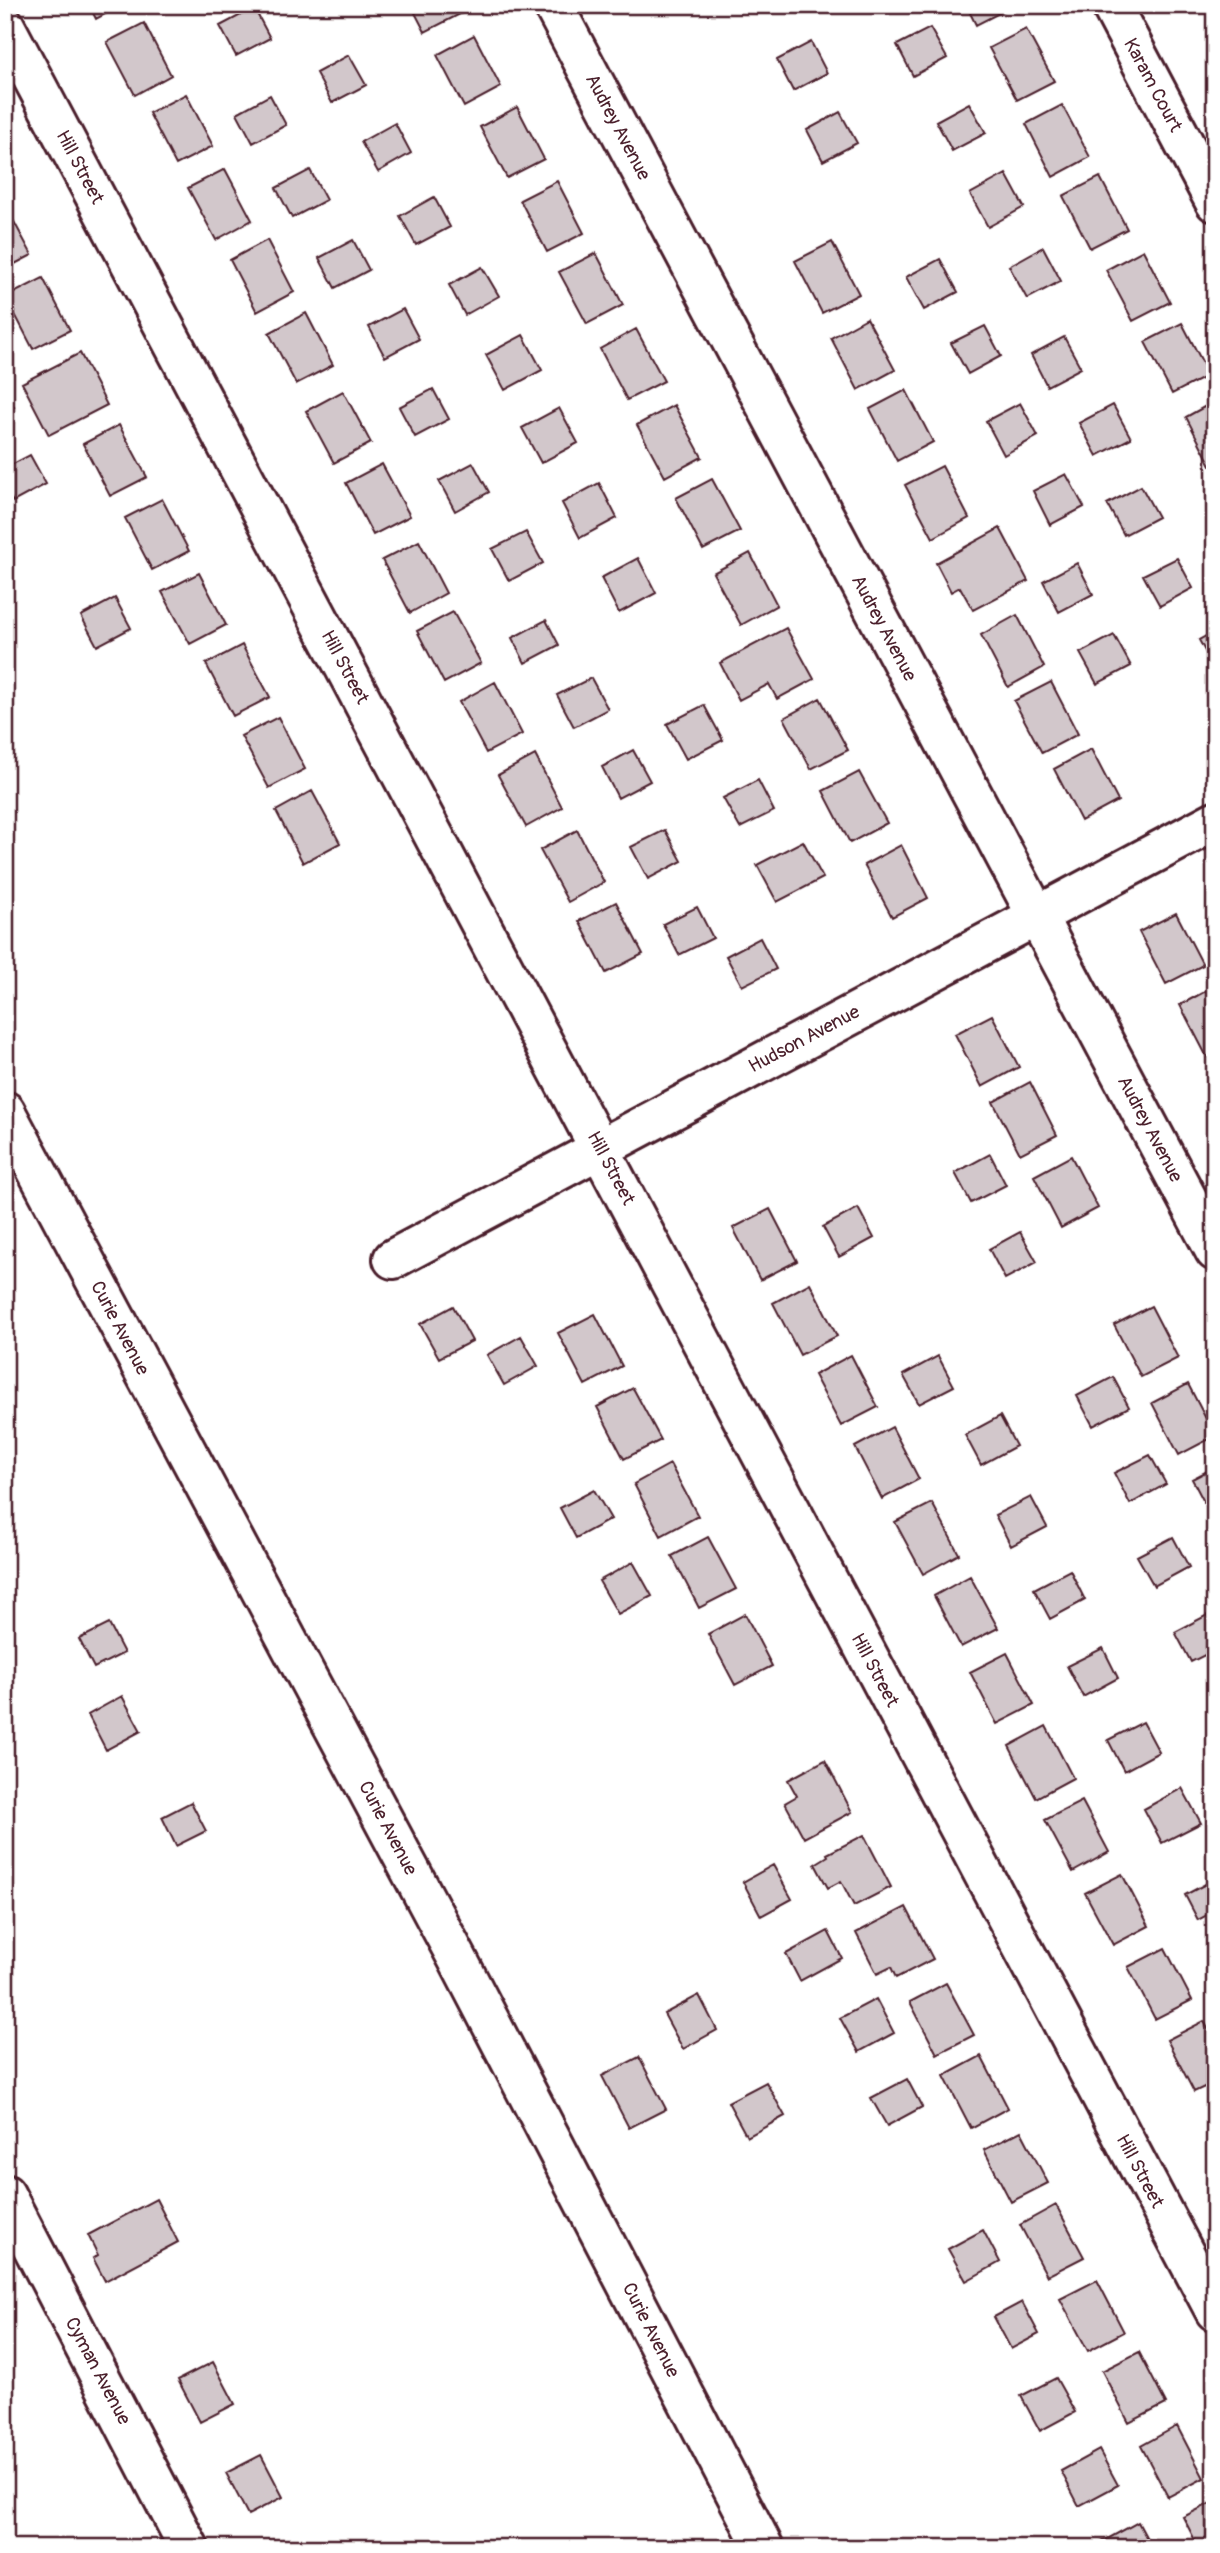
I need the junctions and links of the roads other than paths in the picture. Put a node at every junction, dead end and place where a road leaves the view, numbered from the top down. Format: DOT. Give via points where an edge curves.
graph roads {
  1 [pos="553,5"];
  2 [pos="1111,5"];
  3 [pos="5,26"];
  4 [pos="1215,202"];
  5 [pos="1215,821"];
  6 [pos="1036,915"];
  7 [pos="5,1111"];
  8 [pos="600,1147"];
  9 [pos="1215,1251"];
  10 [pos="393,1259"];
  11 [pos="5,2194"];
  12 [pos="1215,2311"];
  13 [pos="190,2548"];
  14 [pos="764,2548"];
  1 -- 6 [label="street, Audrey Avenue"];
  2 -- 4 [label="street, Karam Court"];
  3 -- 8 [label="street, Hill Street"];
  5 -- 6 [label="street, Hudson Avenue"];
  6 -- 8 [label="street, Hudson Avenue"];
  6 -- 9 [label="street, Audrey Avenue"];
  7 -- 14 [label="street, Curie Avenue" via="457,1958"];
  8 -- 10 [label="street, Hudson Avenue"];
  8 -- 12 [label="street, Hill Street"];
  11 -- 13 [label="street, Cyman Avenue"];
}
